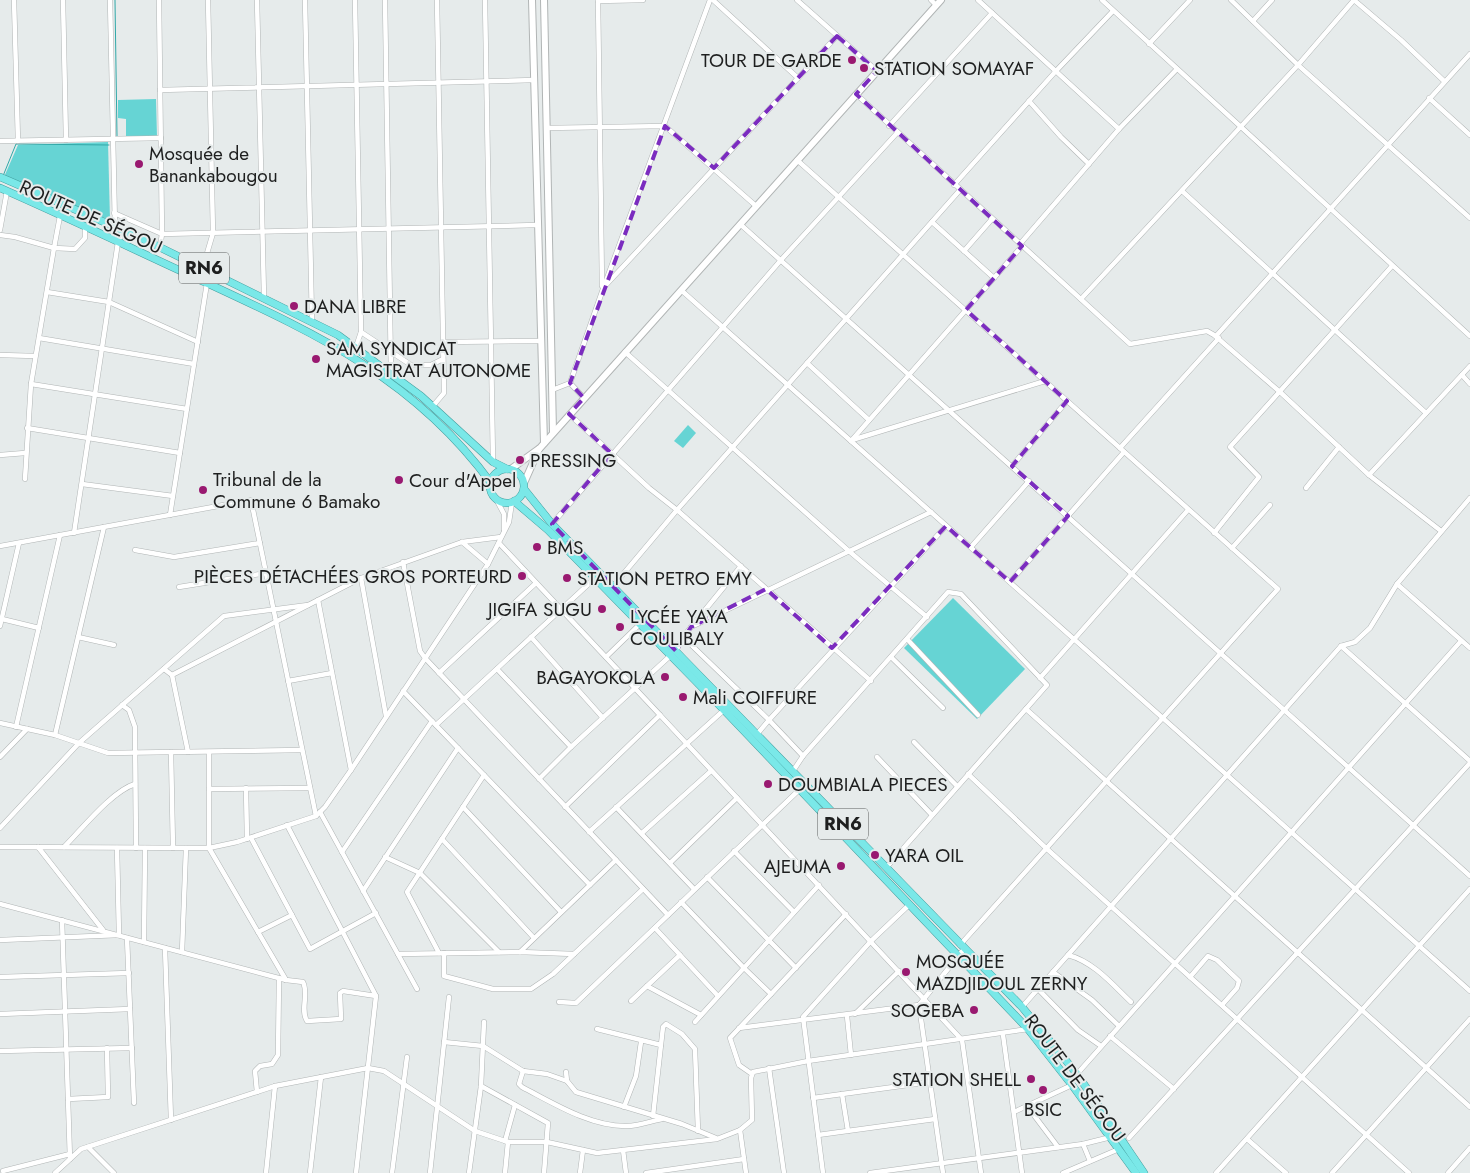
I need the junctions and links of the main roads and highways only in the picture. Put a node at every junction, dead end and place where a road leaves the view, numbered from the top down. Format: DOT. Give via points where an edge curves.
graph roads {
  1 [pos="532,0"];
  2 [pos="544,0"];
  3 [pos="939,3"];
  4 [pos="0,177"];
  5 [pos="0,188"];
  6 [pos="553,432"];
  7 [pos="542,445"];
  8 [pos="509,469"];
  9 [pos="491,483"];
  10 [pos="524,486"];
  11 [pos="513,502"];
  12 [pos="1136,1173"];
  13 [pos="1144,1173"];
  1 -- 7 [label="main road"];
  2 -- 6 [label="main road"];
  3 -- 6 [label="main road"];
  4 -- 8 [label="highway, ROUTE DE SÉGOU / RN6" via="203,267 356,346 433,406 493,462"];
  5 -- 9 [label="highway, ROUTE DE SÉGOU / RN6" via="327,340 388,379 428,411"];
  6 -- 7 [label="main road"];
  7 -- 8 [label="main road"];
  7 -- 10 [label="main road"];
  8 -- 9 [label="highway" via="496,473"];
  8 -- 10 [label="highway, ROUTE DE SÉGOU / RN6" via="521,477"];
  9 -- 11 [label="highway, ROUTE DE SÉGOU / RN6" via="496,499"];
  10 -- 11 [label="highway" via="522,494"];
  10 -- 13 [label="highway, ROUTE DE SÉGOU / RN6" via="552,524 1022,1007 1077,1074"];
  11 -- 12 [label="highway, ROUTE DE SÉGOU / RN6" via="548,530 724,710 1028,1030"];
}
